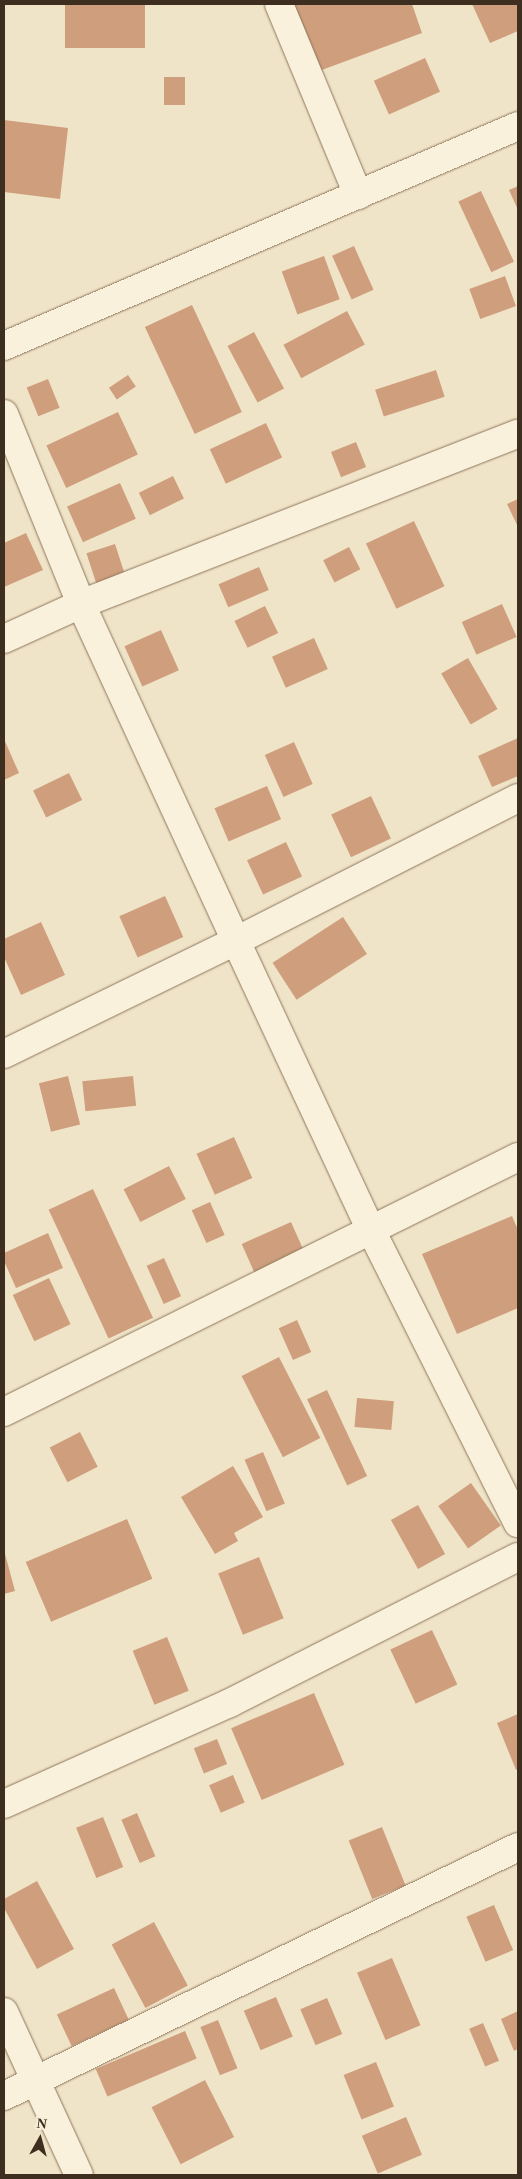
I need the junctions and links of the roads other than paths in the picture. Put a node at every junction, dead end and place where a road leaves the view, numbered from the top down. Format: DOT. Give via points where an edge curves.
graph roads {
  1 [pos="279,4"];
  2 [pos="518,126"];
  3 [pos="358,195"];
  4 [pos="4,346"];
  5 [pos="4,414"];
  6 [pos="518,434"];
  7 [pos="81,604"];
  8 [pos="4,638"];
  9 [pos="518,798"];
  10 [pos="236,941"];
  11 [pos="4,1054"];
  12 [pos="518,1157"];
  13 [pos="371,1230"];
  14 [pos="4,1412"];
  15 [pos="518,1524"];
  16 [pos="518,1557"];
  17 [pos="4,1804"];
  18 [pos="518,1847"];
  19 [pos="4,2012"];
  20 [pos="36,2081"];
  21 [pos="4,2096"];
  22 [pos="79,2175"];
  1 -- 3 [label="street"];
  2 -- 3 [label="street"];
  3 -- 4 [label="street"];
  5 -- 7 [label="street"];
  6 -- 7 [label="street"];
  7 -- 8 [label="street"];
  7 -- 10 [label="street"];
  9 -- 10 [label="street"];
  10 -- 11 [label="street"];
  10 -- 13 [label="street"];
  12 -- 13 [label="street"];
  13 -- 14 [label="street"];
  13 -- 15 [label="street"];
  16 -- 17 [label="street" via="230,1703"];
  18 -- 20 [label="street"];
  19 -- 20 [label="street"];
  20 -- 21 [label="street"];
  20 -- 22 [label="street"];
}
